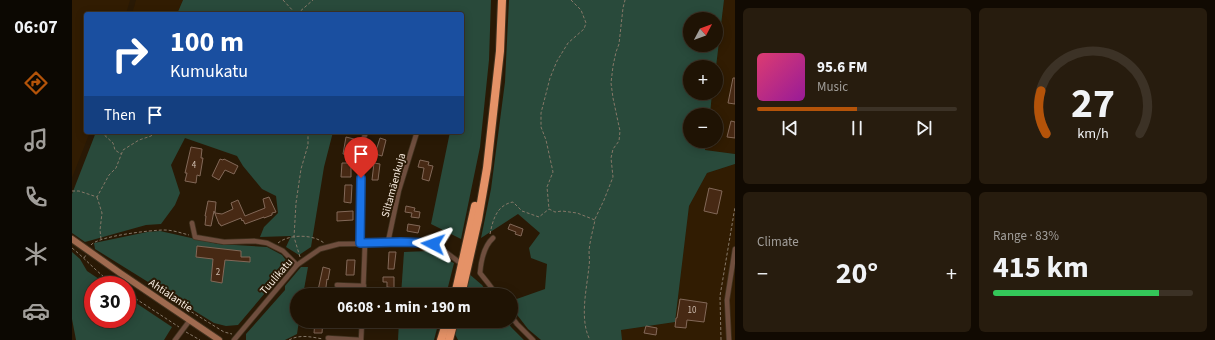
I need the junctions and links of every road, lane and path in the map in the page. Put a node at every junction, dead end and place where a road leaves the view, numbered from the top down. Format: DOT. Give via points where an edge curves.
graph roads {
  1 [pos="283,0"];
  2 [pos="313,0"];
  3 [pos="502,0"];
  4 [pos="571,0"];
  5 [pos="625,0"];
  6 [pos="295,12"];
  7 [pos="299,12"];
  8 [pos="154,134"];
  9 [pos="308,134"];
  10 [pos="365,134"];
  11 [pos="416,134"];
  12 [pos="105,135"];
  13 [pos="489,143"];
  14 [pos="122,154"];
  15 [pos="72,191"];
  16 [pos="97,197"];
  17 [pos="735,207"];
  18 [pos="549,209"];
  19 [pos="595,220"];
  20 [pos="192,222"];
  21 [pos="195,237"];
  22 [pos="294,237"];
  23 [pos="493,238"];
  24 [pos="72,239"];
  25 [pos="101,240"];
  26 [pos="388,242"];
  27 [pos="489,242"];
  28 [pos="363,243"];
  29 [pos="276,246"];
  30 [pos="327,246"];
  31 [pos="72,248"];
  32 [pos="88,250"];
  33 [pos="735,250"];
  34 [pos="459,262"];
  35 [pos="299,263"];
  36 [pos="103,276"];
  37 [pos="337,285"];
  38 [pos="150,286"];
  39 [pos="364,286"];
  40 [pos="457,288"];
  41 [pos="463,288"];
  42 [pos="492,288"];
  43 [pos="136,299"];
  44 [pos="190,320"];
  45 [pos="518,325"];
  46 [pos="362,328"];
  47 [pos="445,328"];
  48 [pos="452,328"];
  49 [pos="183,330"];
  50 [pos="235,338"];
  51 [pos="328,338"];
  52 [pos="175,340"];
  53 [pos="200,340"];
  54 [pos="219,340"];
  55 [pos="289,340"];
  56 [pos="361,340"];
  57 [pos="441,340"];
  58 [pos="449,340"];
  59 [pos="533,340"];
  60 [pos="589,340"];
  61 [pos="722,340"];
  62 [pos="729,340"];
  1 -- 6 [label="path"];
  2 -- 7 [label="path"];
  3 -- 13 [label="highway" via="499,59"];
  4 -- 18 [label="path" via="581,10 586,23 584,29 568,43 557,61 541,113 541,127 553,172 547,187"];
  5 -- 19 [label="path" via="611,83 620,141 613,149 613,177"];
  8 -- 14 [label="path" via="123,150"];
  9 -- 22 [label="path" via="308,146 301,169 296,203"];
  10 -- 28 [label="street" via="361,154"];
  11 -- 26 [label="street, Siltamäenkuja" via="398,190"];
  12 -- 14 [label="path" via="113,143 115,150"];
  13 -- 40 [label="highway"];
  13 -- 41 [label="highway" via="482,200"];
  14 -- 16 [label="path"];
  15 -- 16 [label="path"];
  16 -- 25 [label="path" via="102,213"];
  17 -- 61 [label="path" via="720,296"];
  18 -- 19 [label="path" via="555,212 562,210 577,213"];
  18 -- 27 [label="path" via="539,216 522,211 513,202 506,203 500,208 493,222"];
  19 -- 60 [label="path" via="586,284 585,317"];
  20 -- 21 [label="street"];
  21 -- 25 [label="path" via="173,230 163,230"];
  21 -- 29 [label="street" via="224,242 261,241"];
  22 -- 29 [label="path" via="282,240"];
  22 -- 30 [label="path" via="316,238"];
  22 -- 35 [label="path"];
  23 -- 27 [label="street"];
  24 -- 32 [label="main road, Ahtialantie"];
  25 -- 32 [label="path" via="94,242"];
  26 -- 28 [label="street, Tuulikatu"];
  26 -- 34 [label="street, Tuulikatu" via="433,244"];
  27 -- 42 [label="street" via="480,264 480,273"];
  28 -- 30 [label="street, Tuulikatu"];
  28 -- 39 [label="street"];
  29 -- 35 [label="street"];
  30 -- 35 [label="street, Tuulikatu"];
  31 -- 36 [label="path"];
  32 -- 44 [label="main road, Ahtialantie"];
  33 -- 62 [label="street" via="727,300"];
  35 -- 50 [label="street, Tuulikatu"];
  37 -- 39 [label="street"];
  38 -- 50 [label="path" via="224,332 231,333"];
  43 -- 49 [label="path"];
  44 -- 49 [label="street"];
  44 -- 54 [label="main road, Ahtialantie"];
  45 -- 59 [label="street"];
  46 -- 56 [label="street"];
  47 -- 57 [label="highway"];
  48 -- 58 [label="highway"];
  49 -- 52 [label="street"];
  49 -- 53 [label="path"];
  51 -- 55 [label="path" via="302,336"];
  51 -- 56 [label="street"];
}
